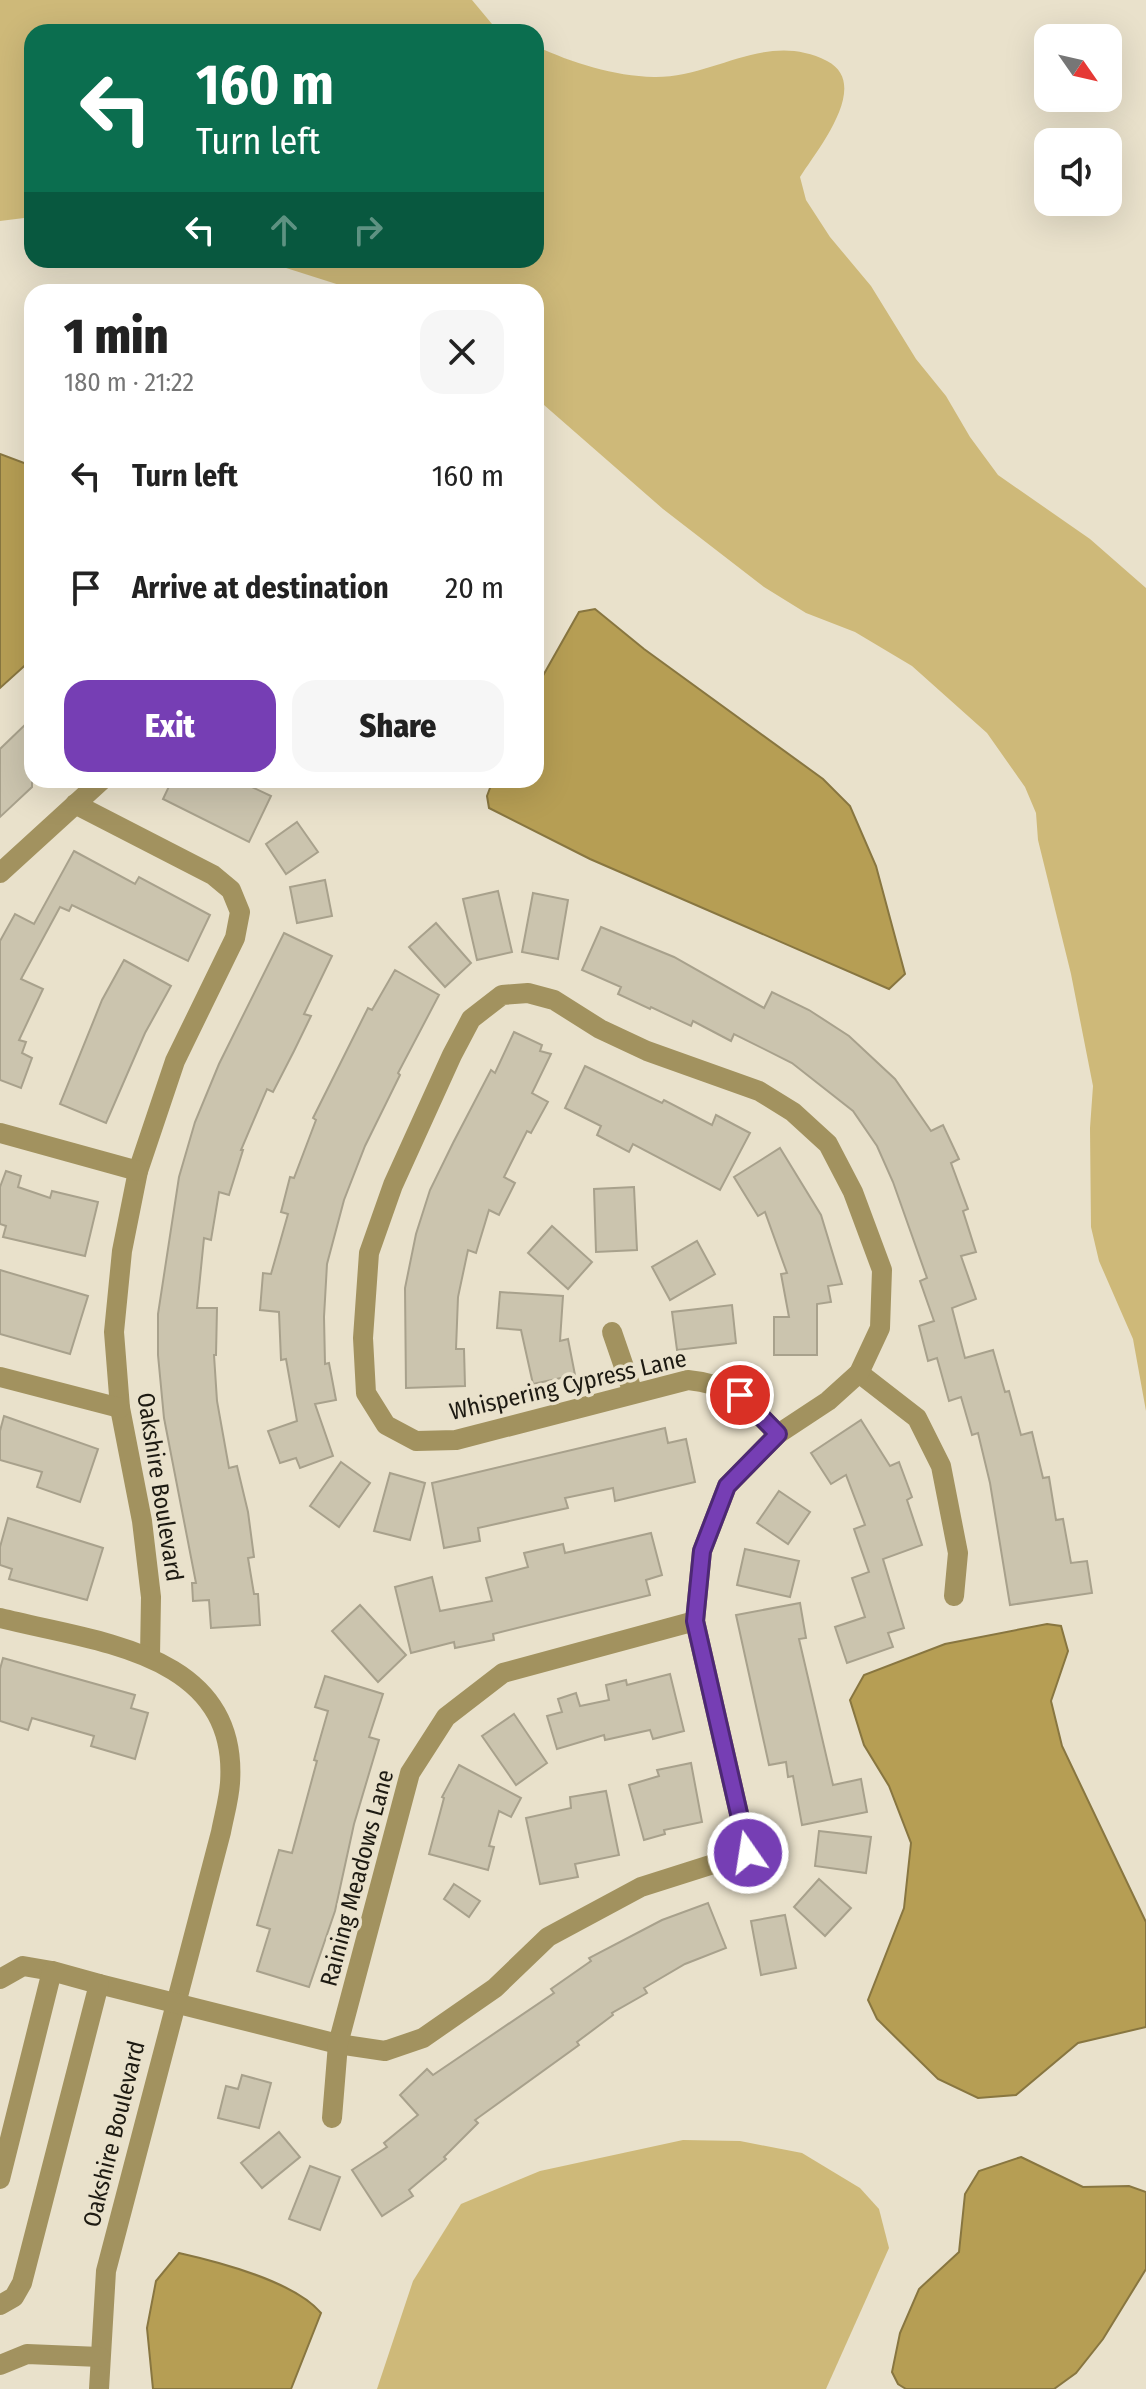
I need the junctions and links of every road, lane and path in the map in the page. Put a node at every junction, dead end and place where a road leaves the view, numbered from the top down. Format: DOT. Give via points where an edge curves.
graph roads {
  1 [pos="93,788"];
  2 [pos="75,804"];
  3 [pos="0,873"];
  4 [pos="0,1133"];
  5 [pos="138,1171"];
  6 [pos="612,1332"];
  7 [pos="859,1373"];
  8 [pos="0,1377"];
  9 [pos="633,1393"];
  10 [pos="120,1408"];
  11 [pos="778,1434"];
  12 [pos="954,1596"];
  13 [pos="0,1618"];
  14 [pos="695,1621"];
  15 [pos="150,1656"];
  16 [pos="52,1971"];
  17 [pos="0,1979"];
  18 [pos="99,1984"];
  19 [pos="174,2004"];
  20 [pos="338,2044"];
  21 [pos="332,2118"];
  22 [pos="0,2179"];
  23 [pos="0,2305"];
  24 [pos="100,2357"];
  25 [pos="0,2365"];
  26 [pos="99,2389"];
  1 -- 2 [label="street"];
  2 -- 3 [label="street"];
  2 -- 5 [label="street, Oakshire Boulevard" via="213,875 231,890 240,912 235,938 175,1061"];
  4 -- 5 [label="street"];
  5 -- 10 [label="street, Oakshire Boulevard" via="122,1251 114,1332"];
  6 -- 9 [label="street"];
  7 -- 9 [label="street, Whispering Cypress Lane" via="880,1328 882,1270 853,1192 828,1144 793,1112 759,1091 647,1051 554,1000 528,993 502,995 471,1019 452,1055 393,1185 369,1253 363,1338 366,1393 386,1425 416,1441 456,1440"];
  7 -- 11 [label="street, Whispering Cypress Lane"];
  7 -- 12 [label="street" via="917,1418 941,1466 958,1553"];
  8 -- 10 [label="street"];
  9 -- 11 [label="street, Whispering Cypress Lane" via="688,1380 711,1382 740,1395"];
  10 -- 15 [label="street, Oakshire Boulevard" via="142,1521 151,1597"];
  11 -- 14 [label="street, Whispering Cypress Lane" via="727,1486 702,1551"];
  13 -- 15 [label="street"];
  14 -- 20 [label="street, Raining Meadows Lane" via="503,1673 446,1717 410,1773"];
  14 -- 20 [label="street, Whispering Cypress Lane" via="748,1853 641,1887 548,1937 495,1988 423,2038 385,2051"];
  15 -- 19 [label="street, Oakshire Boulevard" via="195,1683 214,1708 225,1737 230,1781"];
  16 -- 17 [label="street, Whispering Cypress Lane" via="23,1966"];
  16 -- 18 [label="street, Whispering Cypress Lane"];
  16 -- 22 [label="street"];
  18 -- 19 [label="street, Whispering Cypress Lane"];
  18 -- 23 [label="street" via="22,2283 14,2297"];
  19 -- 20 [label="street, Whispering Cypress Lane"];
  19 -- 24 [label="street, Oakshire Boulevard" via="106,2271"];
  20 -- 21 [label="street, Raining Meadows Lane"];
  24 -- 25 [label="street" via="27,2354"];
  24 -- 26 [label="street, Oakshire Boulevard"];
}
